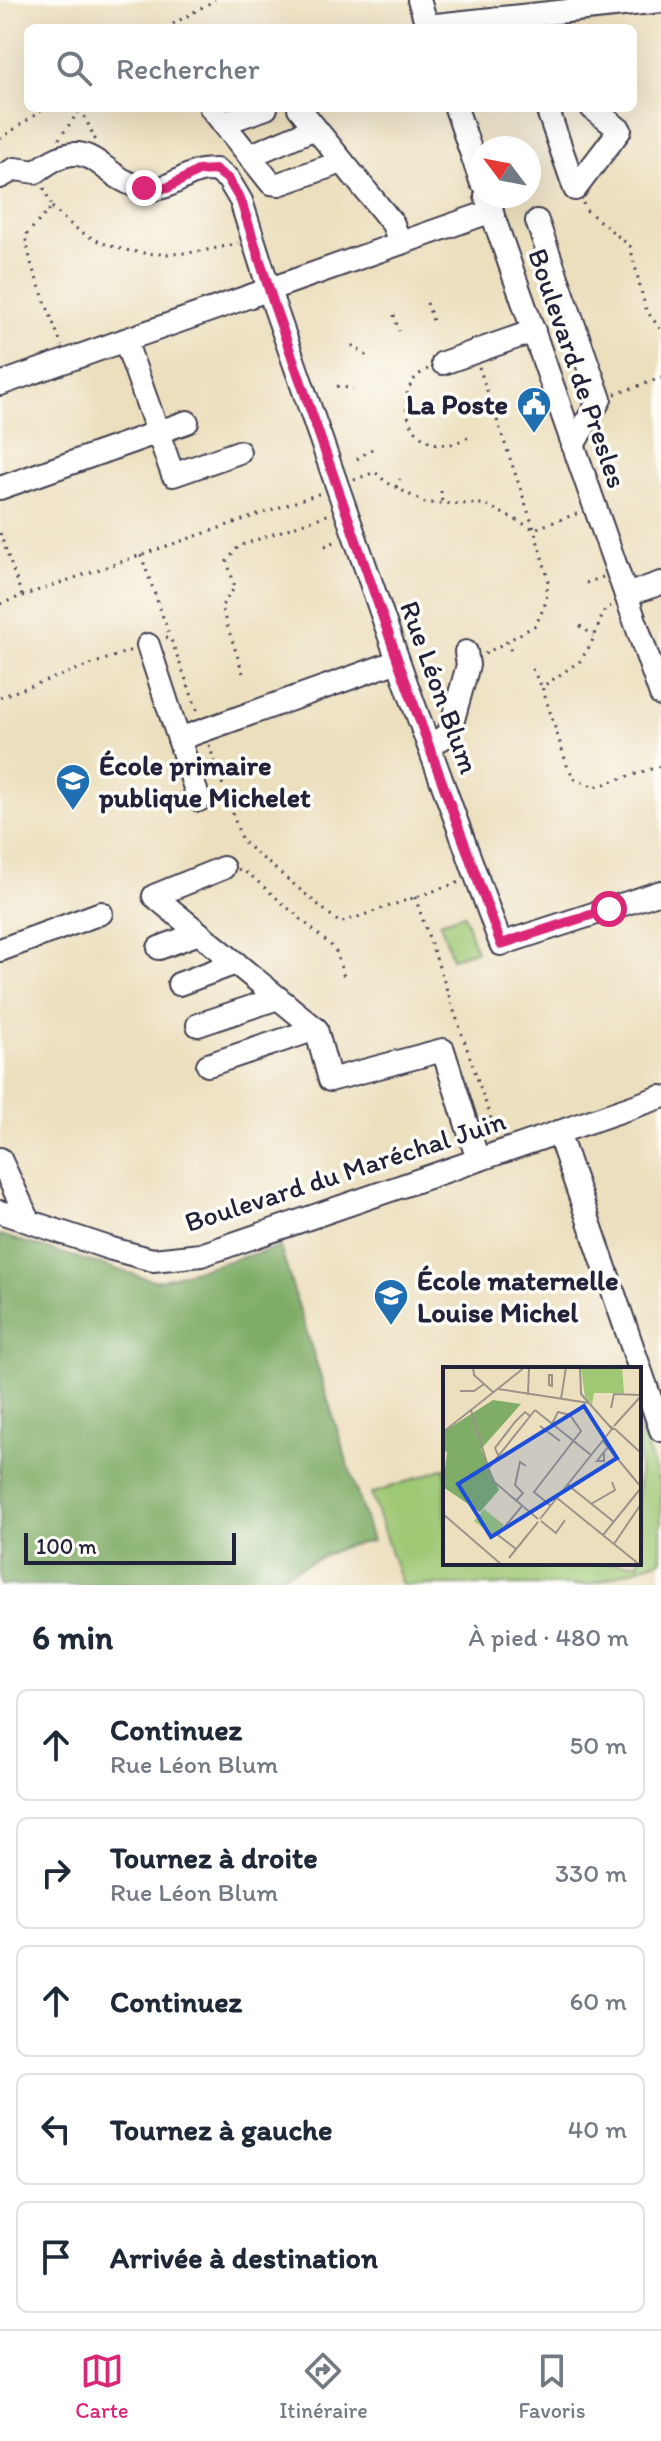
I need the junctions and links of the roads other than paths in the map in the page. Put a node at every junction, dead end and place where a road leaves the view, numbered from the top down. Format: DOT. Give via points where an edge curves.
graph roads {
  1 [pos="419,0"];
  2 [pos="661,1"];
  3 [pos="516,22"];
  4 [pos="426,24"];
  5 [pos="480,24"];
  6 [pos="242,112"];
  7 [pos="302,112"];
  8 [pos="457,112"];
  9 [pos="548,112"];
  10 [pos="597,112"];
  11 [pos="217,116"];
  12 [pos="315,128"];
  13 [pos="469,146"];
  14 [pos="249,156"];
  15 [pos="342,162"];
  16 [pos="0,177"];
  17 [pos="478,208"];
  18 [pos="491,208"];
  19 [pos="537,221"];
  20 [pos="400,243"];
  21 [pos="269,289"];
  22 [pos="534,331"];
  23 [pos="125,340"];
  24 [pos="443,363"];
  25 [pos="0,384"];
  26 [pos="187,422"];
  27 [pos="158,432"];
  28 [pos="573,445"];
  29 [pos="239,452"];
  30 [pos="0,488"];
  31 [pos="661,583"];
  32 [pos="620,600"];
  33 [pos="148,645"];
  34 [pos="467,659"];
  35 [pos="398,661"];
  36 [pos="661,695"];
  37 [pos="179,739"];
  38 [pos="429,746"];
  39 [pos="199,800"];
  40 [pos="223,868"];
  41 [pos="661,892"];
  42 [pos="101,913"];
  43 [pos="199,933"];
  44 [pos="159,948"];
  45 [pos="0,950"];
  46 [pos="236,963"];
  47 [pos="179,984"];
  48 [pos="278,998"];
  49 [pos="198,1025"];
  50 [pos="316,1029"];
  51 [pos="208,1065"];
  52 [pos="661,1097"];
  53 [pos="558,1132"];
  54 [pos="0,1159"];
  55 [pos="478,1160"];
  56 [pos="0,1212"];
  57 [pos="29,1221"];
  58 [pos="639,1367"];
  59 [pos="641,1372"];
  60 [pos="661,1430"];
  1 -- 4 [label="street"];
  2 -- 3 [label="street"];
  3 -- 5 [label="street"];
  6 -- 11 [label="street"];
  7 -- 12 [label="street"];
  8 -- 13 [label="street"];
  9 -- 10 [label="street" via="575,189 620,130"];
  11 -- 14 [label="street"];
  12 -- 14 [label="street"];
  12 -- 15 [label="street"];
  14 -- 15 [label="street" via="275,184"];
  15 -- 20 [label="street" via="393,224"];
  16 -- 21 [label="street, Rue Léon Blum" via="69,154 83,154 144,188 167,188 198,171 216,170 241,201"];
  17 -- 20 [label="street"];
  18 -- 22 [label="street, Boulevard de Presles"];
  19 -- 28 [label="street" via="600,399"];
  20 -- 21 [label="street"];
  21 -- 23 [label="street"];
  21 -- 35 [label="street, Rue Léon Blum"];
  22 -- 24 [label="street"];
  22 -- 28 [label="street, Boulevard de Presles"];
  23 -- 25 [label="street"];
  23 -- 27 [label="street"];
  26 -- 27 [label="street"];
  27 -- 29 [label="street" via="173,475"];
  27 -- 30 [label="street"];
  28 -- 32 [label="street, Boulevard de Presles"];
  31 -- 32 [label="street"];
  32 -- 36 [label="street, Boulevard de Presles"];
  33 -- 37 [label="street"];
  34 -- 38 [label="street" via="449,734"];
  35 -- 37 [label="street"];
  35 -- 38 [label="street, Rue Léon Blum"];
  37 -- 39 [label="street"];
  38 -- 41 [label="street, Rue Léon Blum" via="501,944"];
  40 -- 43 [label="street" via="154,896"];
  42 -- 45 [label="street"];
  43 -- 44 [label="street"];
  43 -- 46 [label="street"];
  46 -- 47 [label="street"];
  46 -- 48 [label="street"];
  48 -- 49 [label="street"];
  48 -- 50 [label="street"];
  50 -- 51 [label="street"];
  50 -- 55 [label="street" via="330,1080 443,1050"];
  52 -- 53 [label="street, Boulevard du Maréchal Juin"];
  53 -- 55 [label="street, Boulevard du Maréchal Juin"];
  53 -- 58 [label="street"];
  54 -- 57 [label="street"];
  55 -- 57 [label="street, Boulevard du Maréchal Juin" via="201,1255 153,1260"];
  56 -- 57 [label="street, Boulevard du Maréchal Juin"];
  59 -- 60 [label="street"];
}
